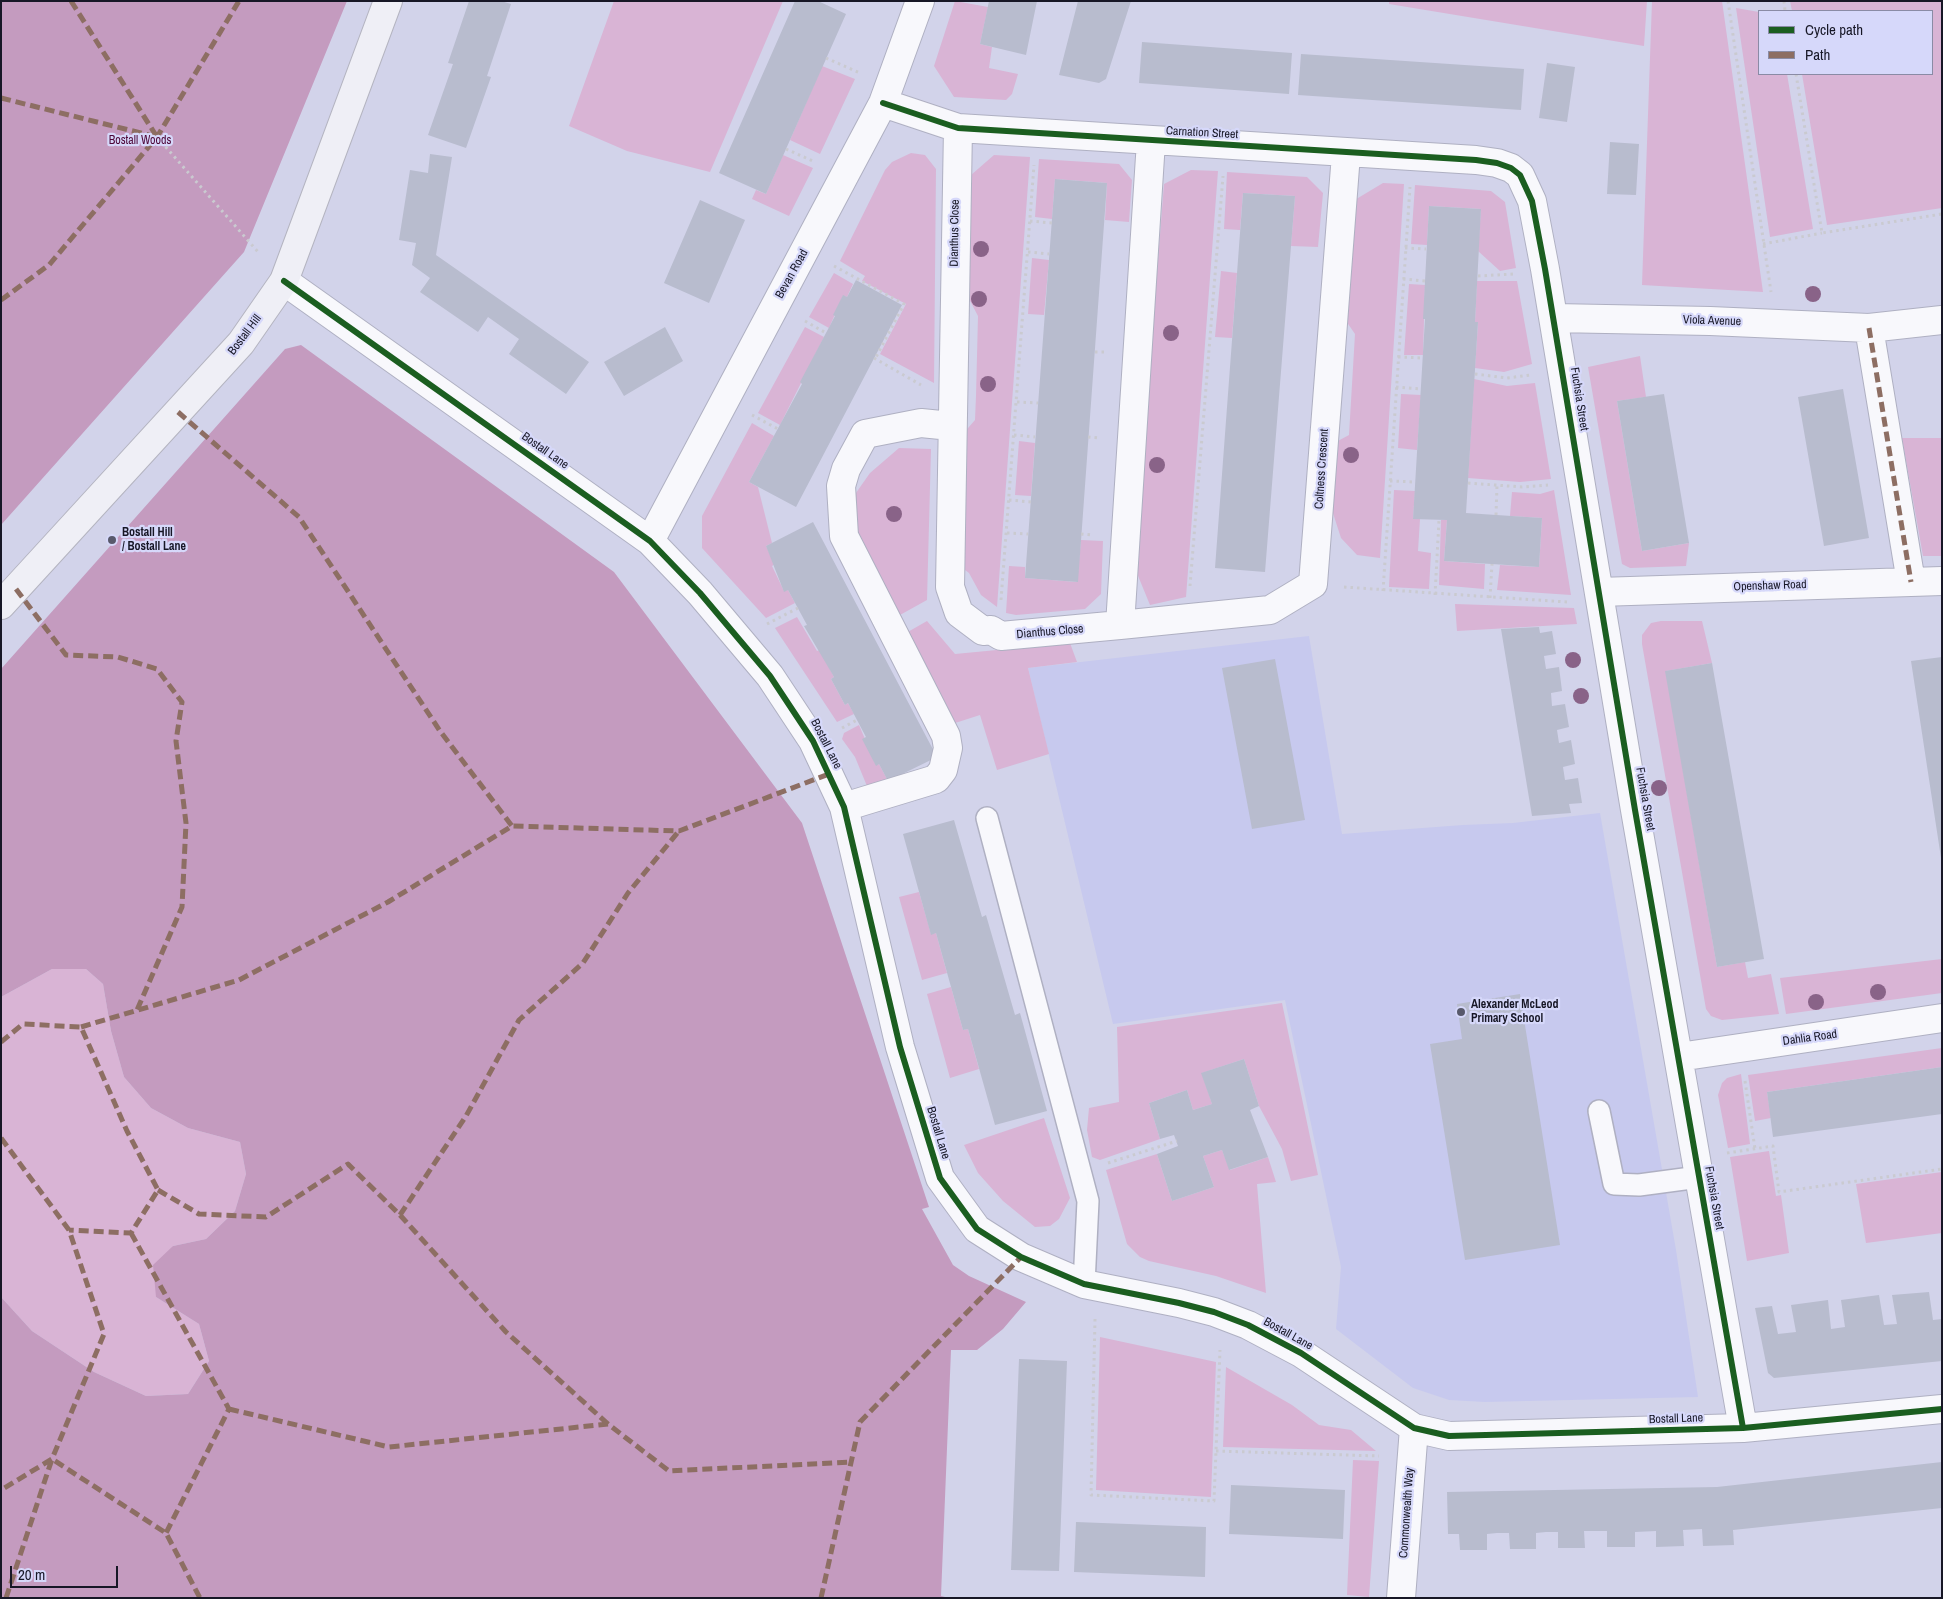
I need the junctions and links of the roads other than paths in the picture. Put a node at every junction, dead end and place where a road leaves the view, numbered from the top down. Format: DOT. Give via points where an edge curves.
graph roads {
  1 [pos="388,1"];
  2 [pos="920,1"];
  3 [pos="883,103"];
  4 [pos="958,128"];
  5 [pos="1151,141"];
  6 [pos="1346,154"];
  7 [pos="1520,175"];
  8 [pos="284,281"];
  9 [pos="1554,318"];
  10 [pos="1942,320"];
  11 [pos="1869,328"];
  12 [pos="952,414"];
  13 [pos="650,541"];
  14 [pos="1942,581"];
  15 [pos="1911,582"];
  16 [pos="1600,598"];
  17 [pos="1,605"];
  18 [pos="1120,625"];
  19 [pos="844,807"];
  20 [pos="987,818"];
  21 [pos="1942,1018"];
  22 [pos="1679,1057"];
  23 [pos="1599,1111"];
  24 [pos="1699,1178"];
  25 [pos="1090,1285"];
  26 [pos="1942,1409"];
  27 [pos="1414,1428"];
  28 [pos="1742,1428"];
  29 [pos="1401,1598"];
  1 -- 8 [label="main road, Bostall Hill"];
  2 -- 3 [label="street, Bevan Road"];
  3 -- 4 [label="street, Carnation Street"];
  3 -- 13 [label="street, Bevan Road"];
  4 -- 5 [label="street, Carnation Street"];
  4 -- 12 [label="street, Dianthus Close"];
  5 -- 6 [label="street, Carnation Street"];
  5 -- 18 [label="street"];
  6 -- 7 [label="street, Carnation Street" via="1497,163"];
  6 -- 18 [label="street, Coltness Crescent" via="1313,584 1270,610"];
  7 -- 9 [label="street, Fuchsia Street" via="1532,202"];
  8 -- 13 [label="street, Bostall Lane"];
  8 -- 17 [label="main road, Bostall Hill" via="241,343"];
  9 -- 11 [label="street, Viola Avenue" via="1710,320"];
  9 -- 16 [label="street, Fuchsia Street"];
  10 -- 11 [label="street, Viola Avenue"];
  11 -- 15 [label="street"];
  12 -- 18 [label="street, Dianthus Close" via="950,587 959,612 983,631 991,630 1001,636"];
  12 -- 19 [label="street" via="865,434 846,469 841,486 844,536 946,736 948,748 943,770 936,779"];
  13 -- 19 [label="street, Bostall Lane" via="700,593 770,676 813,741"];
  14 -- 15 [label="street, Openshaw Road"];
  15 -- 16 [label="street, Openshaw Road"];
  16 -- 22 [label="street, Fuchsia Street"];
  19 -- 25 [label="street, Bostall Lane" via="900,1047 940,1178 977,1229 1021,1257"];
  20 -- 25 [label="lane" via="1088,1201"];
  21 -- 22 [label="street, Dahlia Road"];
  22 -- 24 [label="street, Fuchsia Street"];
  23 -- 24 [label="lane" via="1614,1184 1639,1186"];
  24 -- 28 [label="street, Fuchsia Street"];
  25 -- 27 [label="street, Bostall Lane" via="1179,1303 1248,1325 1301,1353"];
  26 -- 28 [label="street, Bostall Lane"];
  27 -- 28 [label="street, Bostall Lane" via="1449,1436"];
  27 -- 29 [label="street, Commonwealth Way"];
}
